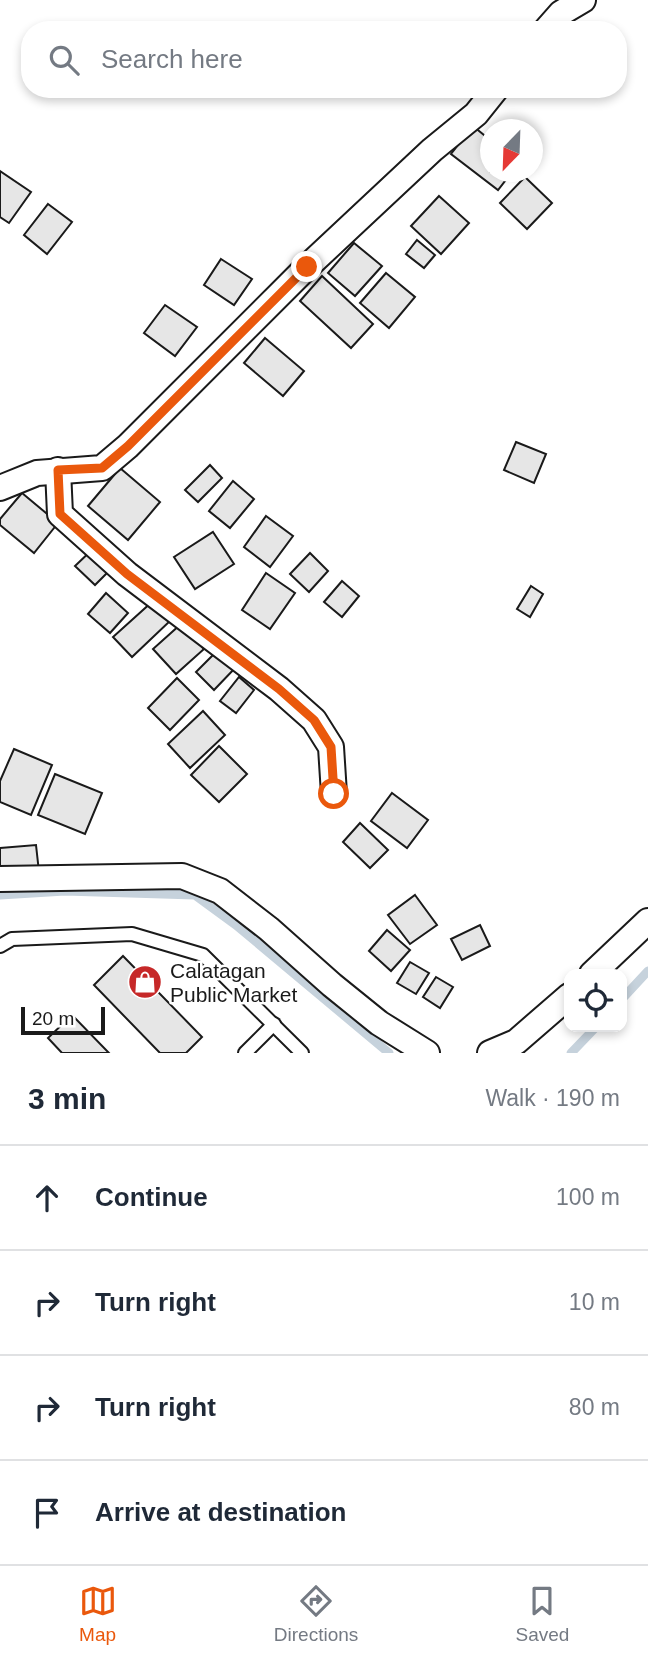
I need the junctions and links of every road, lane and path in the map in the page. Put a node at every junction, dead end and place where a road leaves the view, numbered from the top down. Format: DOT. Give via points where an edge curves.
graph roads {
  1 [pos="583,0"];
  2 [pos="554,21"];
  3 [pos="489,98"];
  4 [pos="58,470"];
  5 [pos="0,488"];
  6 [pos="334,794"];
  7 [pos="0,880"];
  8 [pos="648,921"];
  9 [pos="0,946"];
  10 [pos="597,969"];
  11 [pos="564,1000"];
  12 [pos="274,1024"];
  13 [pos="245,1053"];
  14 [pos="302,1053"];
  15 [pos="427,1053"];
  16 [pos="490,1053"];
  1 -- 2 [label="street"];
  3 -- 4 [label="street" via="307,267 128,446 102,468"];
  4 -- 5 [label="street"];
  4 -- 6 [label="street" via="60,514 127,574 314,720 331,747"];
  7 -- 15 [label="street" via="183,876 220,891 369,1015"];
  8 -- 10 [label="street"];
  9 -- 12 [label="lane" via="12,939 132,934 203,954"];
  11 -- 16 [label="street" via="516,1042"];
  12 -- 13 [label="lane"];
  12 -- 14 [label="lane"];
}
